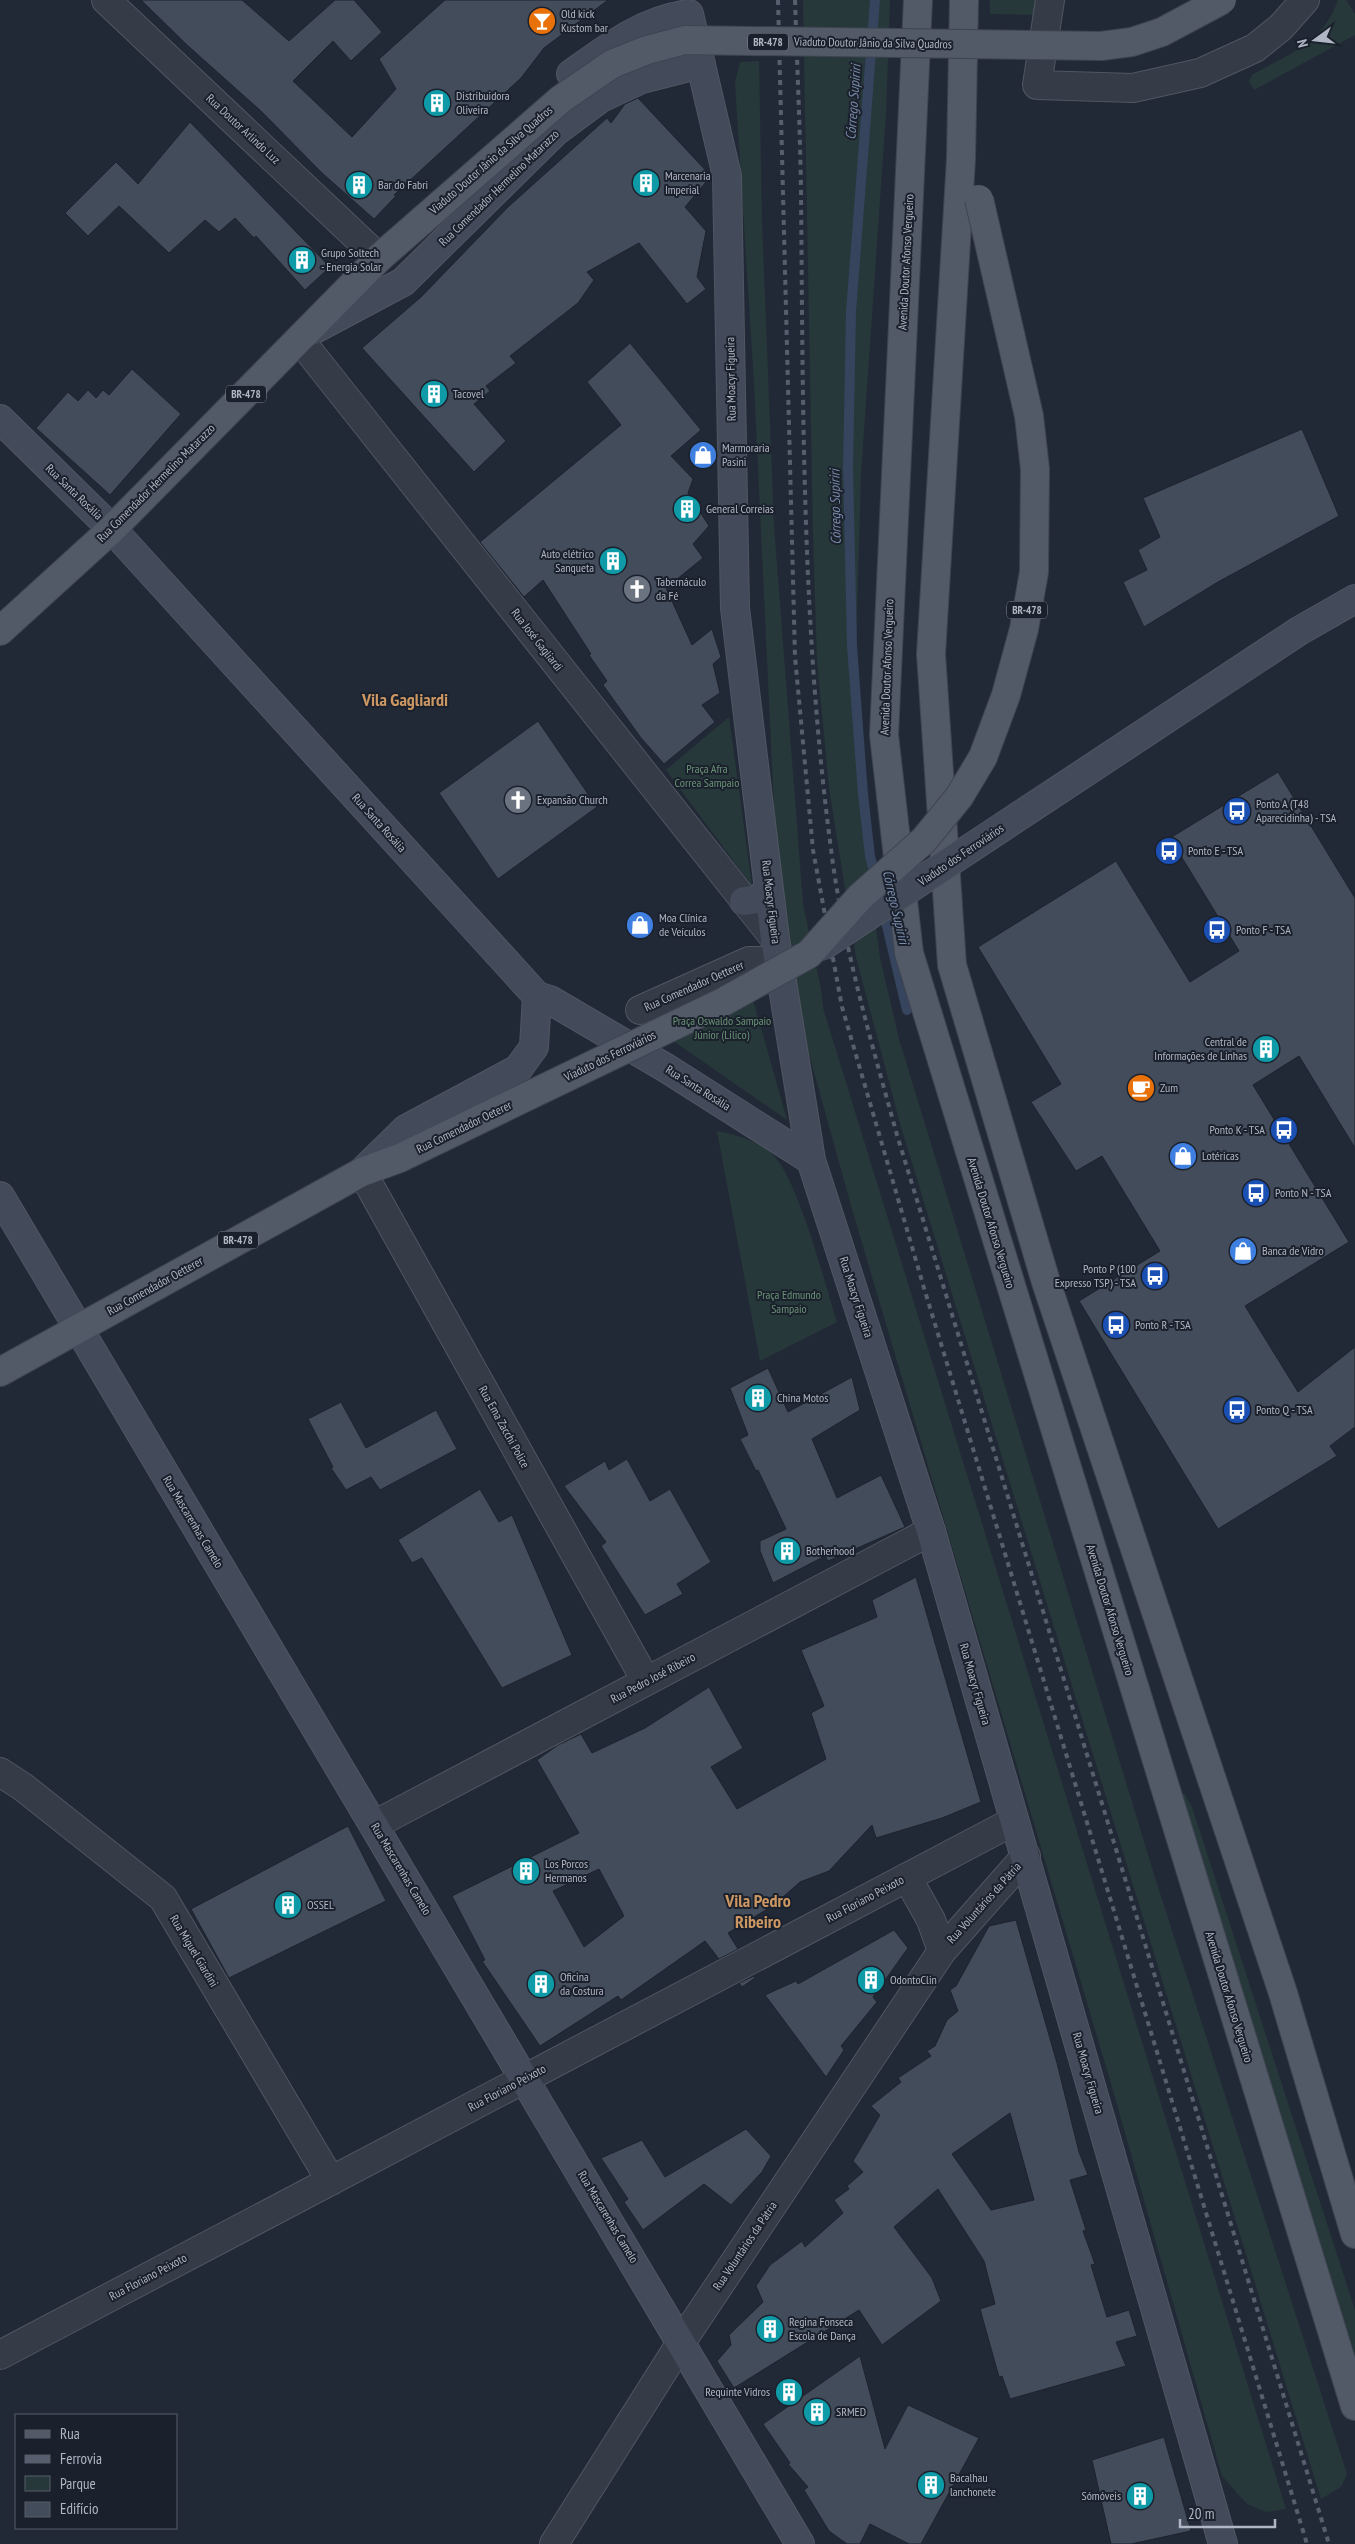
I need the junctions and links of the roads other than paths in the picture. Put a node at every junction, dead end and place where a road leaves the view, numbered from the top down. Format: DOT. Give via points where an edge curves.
graph roads {
  1 [pos="106,0"];
  2 [pos="918,0"];
  3 [pos="964,0"];
  4 [pos="1050,0"];
  5 [pos="1222,0"];
  6 [pos="1306,0"];
  7 [pos="701,64"];
  8 [pos="571,74"];
  9 [pos="961,159"];
  10 [pos="380,258"];
  11 [pos="304,336"];
  12 [pos="0,420"];
  13 [pos="112,529"];
  14 [pos="1355,599"];
  15 [pos="0,631"];
  16 [pos="769,891"];
  17 [pos="744,901"];
  18 [pos="777,950"];
  19 [pos="810,954"];
  20 [pos="537,996"];
  21 [pos="640,1010"];
  22 [pos="528,1096"];
  23 [pos="400,1158"];
  24 [pos="812,1160"];
  25 [pos="362,1172"];
  26 [pos="0,1196"];
  27 [pos="79,1328"];
  28 [pos="0,1372"];
  29 [pos="932,1531"];
  30 [pos="646,1681"];
  31 [pos="0,1772"];
  32 [pos="1014,1821"];
  33 [pos="374,1825"];
  34 [pos="1026,1856"];
  35 [pos="907,1877"];
  36 [pos="942,1951"];
  37 [pos="525,2078"];
  38 [pos="331,2180"];
  39 [pos="1355,2234"];
  40 [pos="682,2341"];
  41 [pos="0,2355"];
  42 [pos="1355,2406"];
  43 [pos="554,2544"];
  44 [pos="800,2544"];
  45 [pos="1223,2544"];
  1 -- 10 [label="street, Rua Doutor Arlindo Luz"];
  2 -- 42 [label="main road, Avenida Doutor Afonso Vergueiro" via="884,735 909,953"];
  3 -- 9 [label="main road, BR-478"];
  4 -- 6 [label="street" via="1037,85 1133,88 1200,73 1255,48 1282,27"];
  5 -- 10 [label="main road, Viaduto Doutor Jânio da Silva Quadros / BR-478, bridge" via="1162,32 1132,42 1101,46 685,40 647,50 612,64 561,99"];
  7 -- 8 [label="main road, Rua Moacyr Figueira" via="689,14 654,21"];
  7 -- 11 [label="main road, Rua Comendador Hermelino Matarazzo / BR-478" via="642,79 602,98 556,132 403,282"];
  7 -- 16 [label="main road, Rua Moacyr Figueira" via="727,176 735,608"];
  9 -- 19 [label="main road, BR-478, bridge" via="979,199 1029,416 1036,469 1034,572 1024,629 1006,695 983,757 959,797 924,840 860,896"];
  9 -- 39 [label="main road" via="931,654 952,965 1046,1282 1284,1993"];
  10 -- 11 [label="main road, Rua Comendador Hermelino Matarazzo / BR-478"];
  11 -- 13 [label="main road, Rua Comendador Hermelino Matarazzo / BR-478"];
  11 -- 17 [label="street, Rua José Gagliardi"];
  12 -- 13 [label="main road, Rua Santa Rosália"];
  13 -- 15 [label="main road, Rua Comendador Hermelino Matarazzo / BR-478"];
  13 -- 20 [label="main road, Rua Santa Rosália"];
  14 -- 19 [label="main road, Viaduto dos Ferroviários, bridge" via="1299,631"];
  16 -- 17 [label="main road" via="758,899"];
  16 -- 18 [label="main road, Rua Moacyr Figueira"];
  17 -- 18 [label="street, Rua José Gagliardi"];
  18 -- 21 [label="street, Rua Comendador Oetterer"];
  18 -- 24 [label="main road, Rua Moacyr Figueira"];
  19 -- 22 [label="main road, Viaduto dos Ferroviários / BR-478, bridge" via="723,1002"];
  20 -- 24 [label="main road, Rua Santa Rosália" via="550,1000 666,1068"];
  20 -- 25 [label="main road, Rua Comendador Oetterer / BR-478" via="534,1047 518,1069 406,1129"];
  22 -- 23 [label="main road, Rua Comendador Oeterer / BR-478"];
  23 -- 25 [label="main road, Rua Comendador Oetterer / BR-478"];
  24 -- 29 [label="main road, Rua Moacyr Figueira"];
  25 -- 27 [label="main road, Rua Comendador Oetterer / BR-478"];
  25 -- 30 [label="street, Rua Ema Zacchi Police"];
  26 -- 27 [label="main road, Rua Mascarenhas Camelo"];
  27 -- 28 [label="main road, Rua Comendador Oetterer / BR-478"];
  27 -- 33 [label="main road, Rua Mascarenhas Camelo"];
  29 -- 30 [label="street, Rua Pedro José Ribeiro"];
  29 -- 32 [label="main road, Rua Moacyr Figueira"];
  30 -- 33 [label="street, Rua Pedro José Ribeiro"];
  31 -- 38 [label="street, Rua Miguel Giardini" via="163,1898"];
  32 -- 34 [label="main road, Rua Moacyr Figueira"];
  32 -- 35 [label="street, Rua Floriano Peixoto"];
  33 -- 37 [label="main road, Rua Mascarenhas Camelo"];
  34 -- 36 [label="street, Rua Voluntários da Pátria"];
  34 -- 45 [label="main road, Rua Moacyr Figueira"];
  35 -- 36 [label="street, Rua Voluntários da Pátria" via="931,1920"];
  35 -- 37 [label="street, Rua Floriano Peixoto"];
  36 -- 40 [label="street, Rua Voluntários da Pátria"];
  37 -- 38 [label="street, Rua Floriano Peixoto"];
  37 -- 40 [label="main road, Rua Mascarenhas Camelo"];
  38 -- 41 [label="street, Rua Floriano Peixoto"];
  40 -- 43 [label="street, Rua Voluntários da Pátria"];
  40 -- 44 [label="main road, Rua Mascarenhas Camelo"];
}
